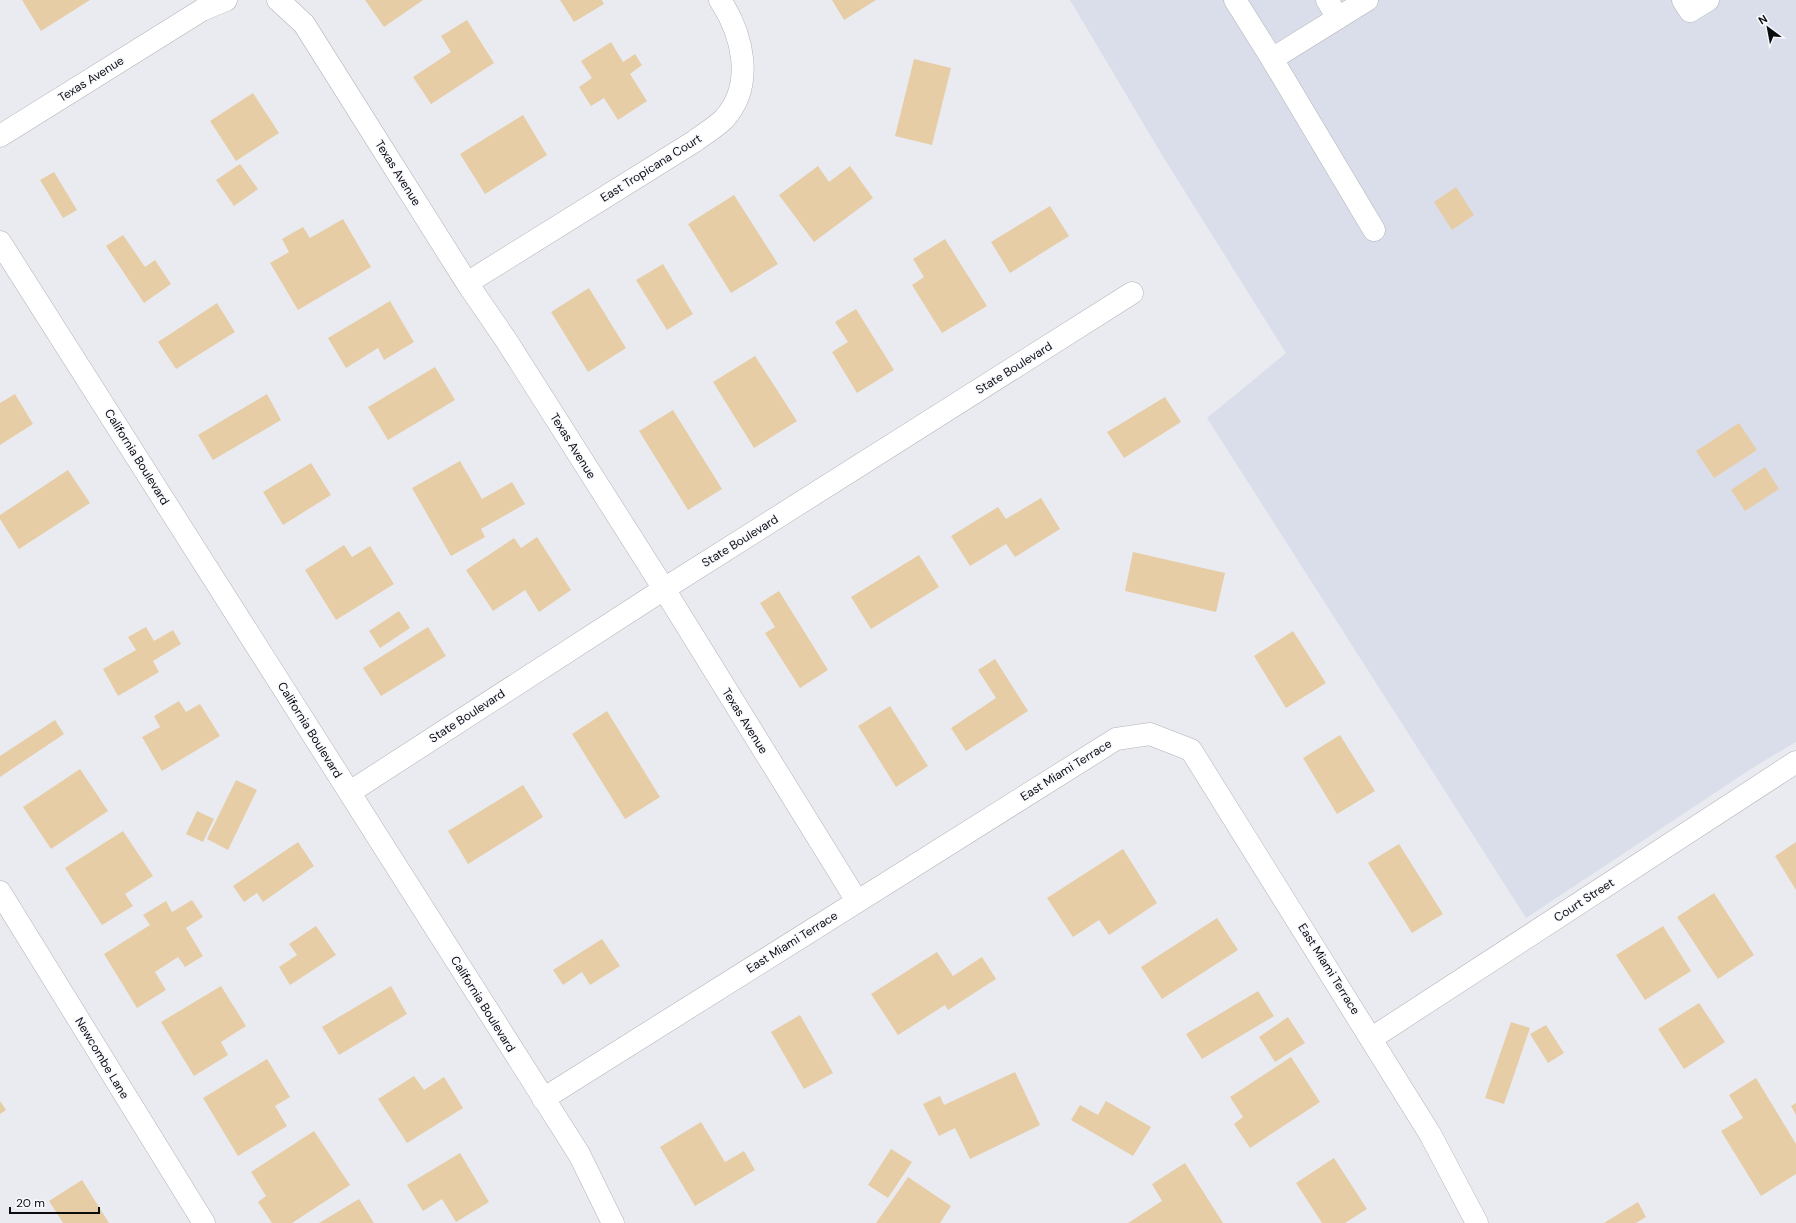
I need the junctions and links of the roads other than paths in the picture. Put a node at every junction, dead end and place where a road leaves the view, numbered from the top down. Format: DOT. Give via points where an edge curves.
graph roads {
  1 [pos="226,0"];
  2 [pos="278,0"];
  3 [pos="720,0"];
  4 [pos="1235,0"];
  5 [pos="1327,0"];
  6 [pos="1367,0"];
  7 [pos="1683,0"];
  8 [pos="1708,0"];
  9 [pos="1338,18"];
  10 [pos="1272,59"];
  11 [pos="0,136"];
  12 [pos="1374,230"];
  13 [pos="0,242"];
  14 [pos="467,283"];
  15 [pos="1132,293"];
  16 [pos="664,589"];
  17 [pos="1796,762"];
  18 [pos="350,792"];
  19 [pos="0,892"];
  20 [pos="857,901"];
  21 [pos="1372,1038"];
  22 [pos="543,1099"];
  23 [pos="204,1223"];
  24 [pos="612,1223"];
  25 [pos="1477,1223"];
  1 -- 11 [label="street, Texas Avenue" via="202,10"];
  2 -- 14 [label="street, Texas Avenue" via="304,24"];
  3 -- 14 [label="street, East Tropicana Court" via="741,46 744,76 738,100 723,119 695,141"];
  4 -- 10 [label="street"];
  5 -- 9 [label="street"];
  6 -- 9 [label="street"];
  7 -- 8 [label="street" via="1690,12"];
  9 -- 10 [label="street"];
  10 -- 12 [label="street"];
  13 -- 18 [label="street, California Boulevard"];
  14 -- 16 [label="street, Texas Avenue"];
  15 -- 16 [label="street, State Boulevard"];
  16 -- 18 [label="street, State Boulevard"];
  16 -- 20 [label="street, Texas Avenue"];
  17 -- 21 [label="street, Court Street"];
  18 -- 22 [label="street, California Boulevard"];
  19 -- 23 [label="street, Newcombe Lane"];
  20 -- 21 [label="street, East Miami Terrace" via="1116,739 1150,734 1191,750"];
  20 -- 22 [label="street, East Miami Terrace"];
  21 -- 25 [label="street, East Miami Terrace" via="1430,1134"];
  22 -- 24 [label="street, California Boulevard" via="579,1154"];
}
